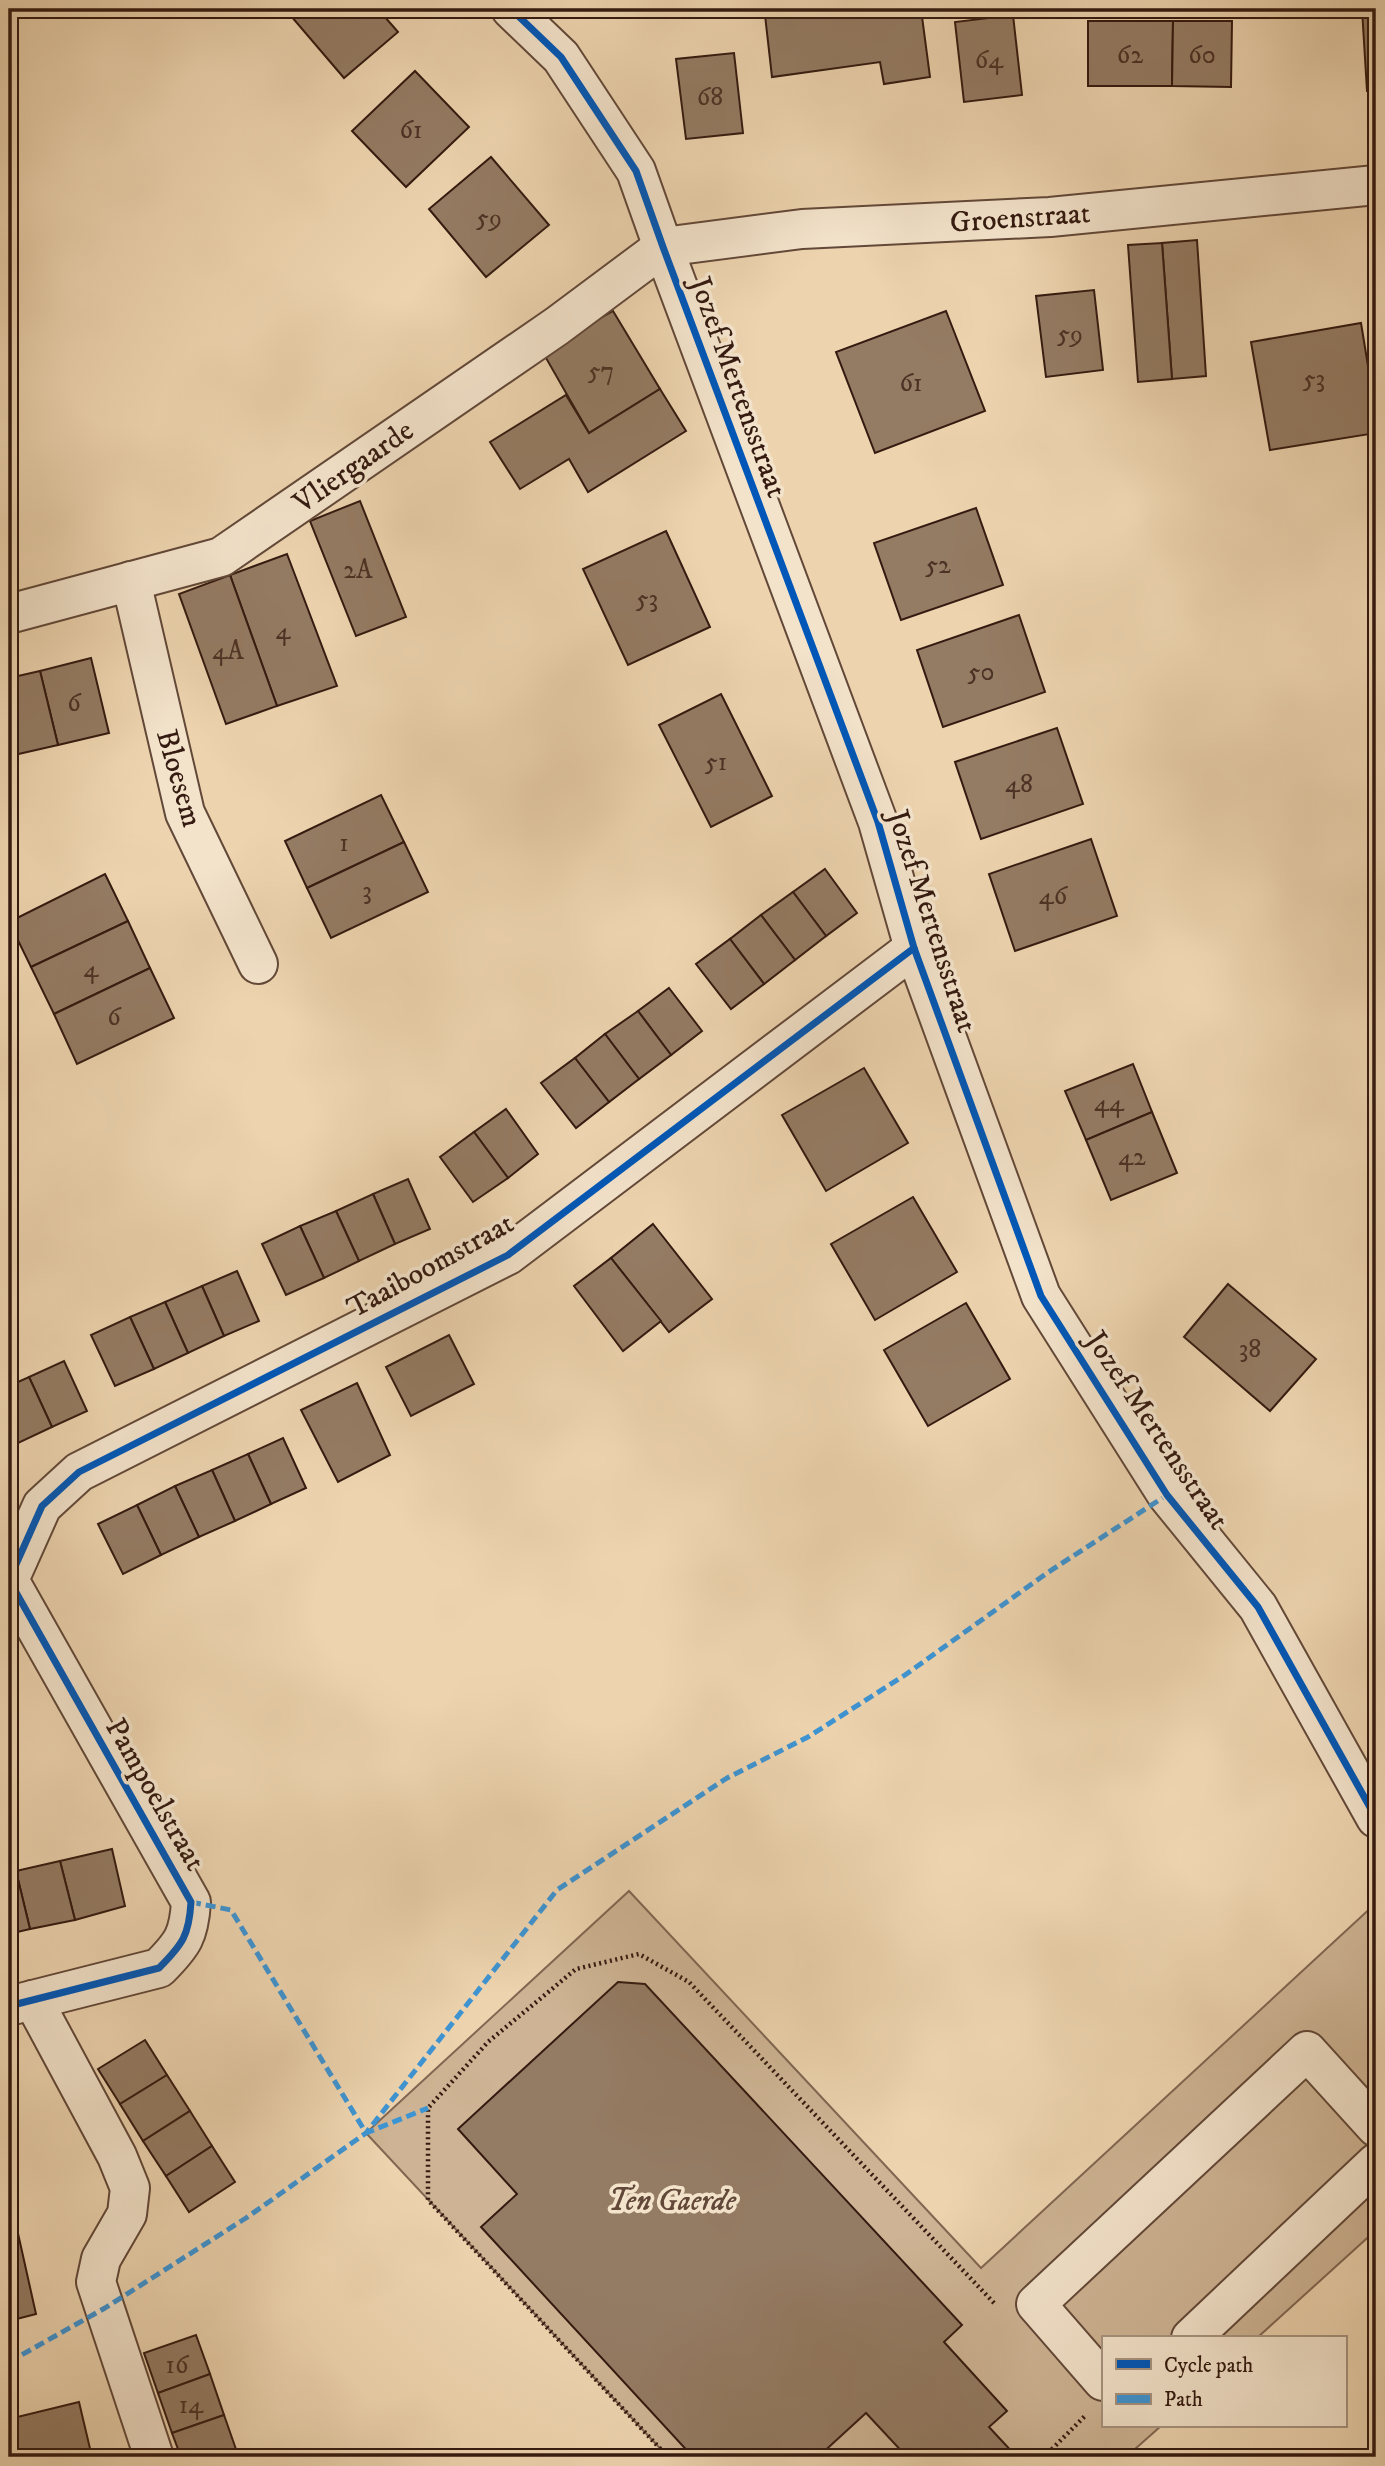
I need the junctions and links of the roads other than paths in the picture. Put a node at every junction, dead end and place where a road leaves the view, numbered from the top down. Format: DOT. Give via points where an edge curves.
graph roads {
  1 [pos="511,9"];
  2 [pos="1376,185"];
  3 [pos="663,247"];
  4 [pos="131,581"];
  5 [pos="9,614"];
  6 [pos="914,948"];
  7 [pos="258,964"];
  8 [pos="9,1580"];
  9 [pos="1376,1818"];
  10 [pos="21,2003"];
  11 [pos="1376,2127"];
  12 [pos="1376,2163"];
  13 [pos="1193,2336"];
  14 [pos="1097,2395"];
  15 [pos="154,2457"];
  1 -- 3 [label="street, Jozef Mertensstraat" via="561,57 636,171"];
  2 -- 3 [label="street, Groenstraat" via="1050,216 802,229"];
  3 -- 4 [label="street, Vliergaarde" via="557,326 221,557"];
  3 -- 6 [label="street, Jozef Mertensstraat" via="878,822"];
  4 -- 5 [label="street, Vliergaarde"];
  4 -- 7 [label="street, Bloesem" via="185,813"];
  6 -- 8 [label="street, Taaiboomstraat" via="508,1255 79,1472 41,1506"];
  6 -- 9 [label="street, Jozef Mertensstraat" via="1041,1296 1167,1495 1258,1607"];
  8 -- 10 [label="street, Pampoelstraat" via="191,1902 190,1927 159,1968"];
  10 -- 15 [label="street" via="117,2156 130,2189 127,2214 101,2259 96,2282"];
  11 -- 14 [label="street" via="1307,2051 1036,2304"];
  12 -- 13 [label="street"];
}
